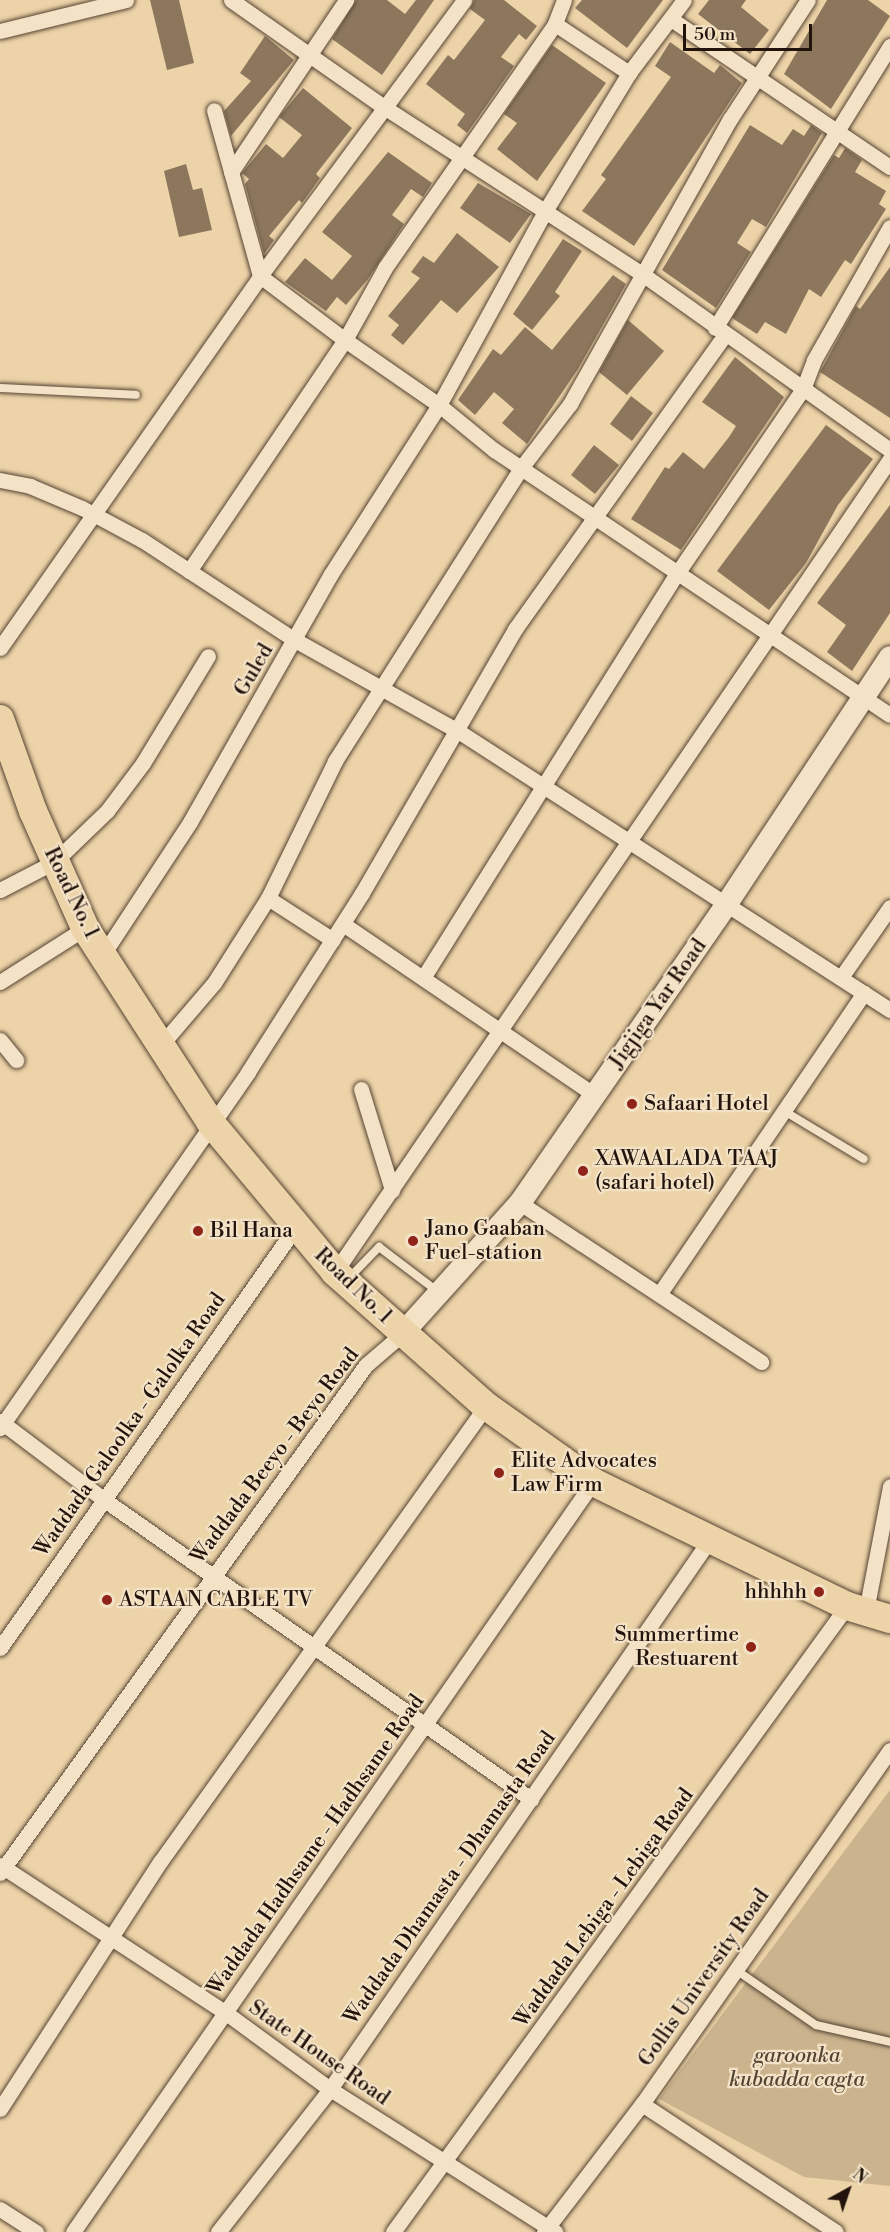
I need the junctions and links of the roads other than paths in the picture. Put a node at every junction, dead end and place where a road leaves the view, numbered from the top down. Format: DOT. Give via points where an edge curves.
graph roads {
  1 [pos="126,0"];
  2 [pos="231,0"];
  3 [pos="346,0"];
  4 [pos="464,0"];
  5 [pos="564,0"];
  6 [pos="684,0"];
  7 [pos="808,0"];
  8 [pos="671,19"];
  9 [pos="555,24"];
  10 [pos="0,31"];
  11 [pos="890,46"];
  12 [pos="307,54"];
  13 [pos="629,73"];
  14 [pos="755,80"];
  15 [pos="384,107"];
  16 [pos="214,110"];
  17 [pos="837,131"];
  18 [pos="463,157"];
  19 [pos="890,167"];
  20 [pos="231,172"];
  21 [pos="544,213"];
  22 [pos="890,228"];
  23 [pos="260,276"];
  24 [pos="645,276"];
  25 [pos="719,332"];
  26 [pos="345,340"];
  27 [pos="0,388"];
  28 [pos="802,389"];
  29 [pos="136,395"];
  30 [pos="439,405"];
  31 [pos="890,450"];
  32 [pos="890,459"];
  33 [pos="521,468"];
  34 [pos="0,480"];
  35 [pos="596,514"];
  36 [pos="96,516"];
  37 [pos="189,571"];
  38 [pos="678,572"];
  39 [pos="772,634"];
  40 [pos="295,640"];
  41 [pos="0,648"];
  42 [pos="208,656"];
  43 [pos="890,657"];
  44 [pos="381,687"];
  45 [pos="863,698"];
  46 [pos="890,715"];
  47 [pos="0,719"];
  48 [pos="458,731"];
  49 [pos="543,786"];
  50 [pos="632,840"];
  51 [pos="54,862"];
  52 [pos="0,890"];
  53 [pos="268,898"];
  54 [pos="726,905"];
  55 [pos="890,907"];
  56 [pos="343,924"];
  57 [pos="85,928"];
  58 [pos="333,940"];
  59 [pos="102,956"];
  60 [pos="842,976"];
  61 [pos="423,978"];
  62 [pos="0,982"];
  63 [pos="864,993"];
  64 [pos="890,1010"];
  65 [pos="501,1030"];
  66 [pos="0,1040"];
  67 [pos="160,1046"];
  68 [pos="16,1060"];
  69 [pos="362,1089"];
  70 [pos="595,1095"];
  71 [pos="784,1110"];
  72 [pos="212,1123"];
  73 [pos="864,1159"];
  74 [pos="392,1190"];
  75 [pos="520,1203"];
  76 [pos="295,1228"];
  77 [pos="340,1277"];
  78 [pos="439,1292"];
  79 [pos="660,1293"];
  80 [pos="402,1334"];
  81 [pos="761,1362"];
  82 [pos="486,1406"];
  83 [pos="1,1424"];
  84 [pos="594,1482"];
  85 [pos="890,1486"];
  86 [pos="103,1499"];
  87 [pos="708,1542"];
  88 [pos="213,1574"];
  89 [pos="868,1612"];
  90 [pos="0,1647"];
  91 [pos="315,1647"];
  92 [pos="425,1724"];
  93 [pos="889,1753"];
  94 [pos="531,1799"];
  95 [pos="1,1868"];
  96 [pos="112,1939"];
  97 [pos="736,1970"];
  98 [pos="226,2013"];
  99 [pos="890,2042"];
  100 [pos="330,2089"];
  101 [pos="642,2104"];
  102 [pos="0,2109"];
  103 [pos="442,2163"];
  104 [pos="0,2209"];
  105 [pos="549,2230"];
  106 [pos="36,2232"];
  107 [pos="73,2232"];
  108 [pos="218,2232"];
  109 [pos="393,2232"];
  110 [pos="836,2232"];
  1 -- 10 [label="street"];
  2 -- 12 [label="street"];
  3 -- 12 [label="street"];
  4 -- 15 [label="street"];
  5 -- 9 [label="street"];
  6 -- 8 [label="street, Guled"];
  7 -- 14 [label="street"];
  8 -- 13 [label="street, Guled"];
  8 -- 14 [label="street"];
  9 -- 13 [label="street"];
  9 -- 18 [label="street"];
  11 -- 17 [label="street"];
  12 -- 15 [label="street"];
  12 -- 20 [label="street"];
  13 -- 21 [label="street, Guled"];
  14 -- 17 [label="street"];
  14 -- 24 [label="street"];
  15 -- 18 [label="street"];
  15 -- 23 [label="street"];
  16 -- 20 [label="street"];
  17 -- 19 [label="street"];
  17 -- 25 [label="street"];
  18 -- 21 [label="street"];
  18 -- 26 [label="street" via="385,268"];
  20 -- 23 [label="street"];
  21 -- 24 [label="street"];
  21 -- 30 [label="street, Guled"];
  22 -- 28 [label="street" via="814,360"];
  23 -- 26 [label="street"];
  23 -- 36 [label="street"];
  24 -- 25 [label="street"];
  24 -- 33 [label="street" via="570,404"];
  25 -- 28 [label="street"];
  25 -- 35 [label="street" via="650,446"];
  26 -- 30 [label="street"];
  26 -- 37 [label="street"];
  27 -- 29 [label="lane"];
  28 -- 31 [label="street"];
  28 -- 38 [label="street"];
  30 -- 33 [label="street"];
  30 -- 40 [label="street, Guled" via="331,574"];
  32 -- 39 [label="street"];
  33 -- 35 [label="street"];
  33 -- 44 [label="street"];
  34 -- 36 [label="street" via="30,486"];
  35 -- 38 [label="street"];
  35 -- 48 [label="street" via="515,629"];
  36 -- 37 [label="street"];
  36 -- 41 [label="street"];
  37 -- 40 [label="street"];
  38 -- 39 [label="street"];
  38 -- 49 [label="street"];
  39 -- 45 [label="street"];
  39 -- 50 [label="street"];
  40 -- 44 [label="street"];
  40 -- 59 [label="street, Guled" via="190,822"];
  42 -- 51 [label="street" via="136,773 107,811"];
  43 -- 45 [label="street, Jigjiga Yar Road"];
  44 -- 48 [label="street"];
  44 -- 53 [label="street" via="335,761"];
  45 -- 46 [label="street"];
  45 -- 54 [label="street, Jigjiga Yar Road"];
  47 -- 51 [label="highway, Road No. 1"];
  48 -- 49 [label="street"];
  48 -- 56 [label="street"];
  49 -- 50 [label="street"];
  49 -- 61 [label="street"];
  50 -- 54 [label="street"];
  50 -- 65 [label="street"];
  51 -- 52 [label="street"];
  51 -- 57 [label="highway, Road No. 1"];
  53 -- 58 [label="street"];
  53 -- 67 [label="street" via="214,983"];
  54 -- 60 [label="street"];
  54 -- 70 [label="street, Jigjiga Yar Road"];
  55 -- 60 [label="street"];
  56 -- 58 [label="street"];
  56 -- 61 [label="street"];
  57 -- 59 [label="highway, Road No. 1"];
  57 -- 62 [label="street"];
  58 -- 72 [label="street"];
  59 -- 67 [label="highway, Road No. 1"];
  60 -- 63 [label="street"];
  61 -- 65 [label="street"];
  63 -- 64 [label="street"];
  63 -- 71 [label="street"];
  65 -- 70 [label="street"];
  65 -- 74 [label="street"];
  66 -- 68 [label="street"];
  67 -- 72 [label="highway, Road No. 1"];
  69 -- 74 [label="street"];
  70 -- 75 [label="street, Jigjiga Yar Road"];
  71 -- 73 [label="lane"];
  71 -- 79 [label="street"];
  72 -- 76 [label="highway, Road No. 1"];
  72 -- 83 [label="street"];
  74 -- 77 [label="street"];
  75 -- 78 [label="street, Jigjiga Yar Road"];
  75 -- 79 [label="street"];
  76 -- 77 [label="highway, Road No. 1"];
  76 -- 86 [label="street, Waddada Galoolka - Galolka Road"];
  77 -- 78 [label="lane" via="379,1247"];
  77 -- 80 [label="highway, Road No. 1"];
  78 -- 80 [label="street, Jigjiga Yar Road"];
  79 -- 81 [label="street"];
  80 -- 82 [label="highway, Road No. 1"];
  80 -- 88 [label="street, Waddada Beeyo - Beyo Road" via="366,1365"];
  82 -- 84 [label="highway, Road No. 1"];
  82 -- 91 [label="street"];
  83 -- 86 [label="street"];
  84 -- 87 [label="highway, Road No. 1"];
  84 -- 92 [label="street, Waddada Hadhsame - Hadhsame Road"];
  85 -- 89 [label="street"];
  86 -- 88 [label="street"];
  86 -- 90 [label="street, Waddada Galoolka - Galolka Road"];
  87 -- 89 [label="highway, Road No. 1"];
  87 -- 94 [label="street, Waddada Dhamasta - Dhamasta Road"];
  88 -- 91 [label="street"];
  88 -- 95 [label="street, Waddada Beeyo - Beyo Road"];
  89 -- 103 [label="street, Waddada Lebiga - Lebiga Road" via="629,1912"];
  91 -- 92 [label="street"];
  91 -- 96 [label="street" via="160,1862"];
  92 -- 94 [label="street"];
  92 -- 98 [label="street, Waddada Hadhsame - Hadhsame Road"];
  93 -- 97 [label="street, Gollis University Road"];
  94 -- 100 [label="street, Waddada Dhamasta - Dhamasta Road"];
  95 -- 96 [label="street, State House Road"];
  96 -- 98 [label="street, State House Road"];
  96 -- 102 [label="street"];
  97 -- 99 [label="lane" via="816,2025"];
  97 -- 101 [label="street, Gollis University Road"];
  98 -- 100 [label="street, State House Road"];
  98 -- 107 [label="street, Waddada Hadhsame - Hadhsame Road"];
  100 -- 103 [label="street, State House Road"];
  100 -- 108 [label="street, Waddada Dhamasta - Dhamasta Road"];
  101 -- 105 [label="street, Gollis University Road"];
  101 -- 110 [label="street"];
  103 -- 105 [label="street, State House Road"];
  103 -- 109 [label="street, Waddada Lebiga - Lebiga Road"];
  104 -- 106 [label="street"];
}
